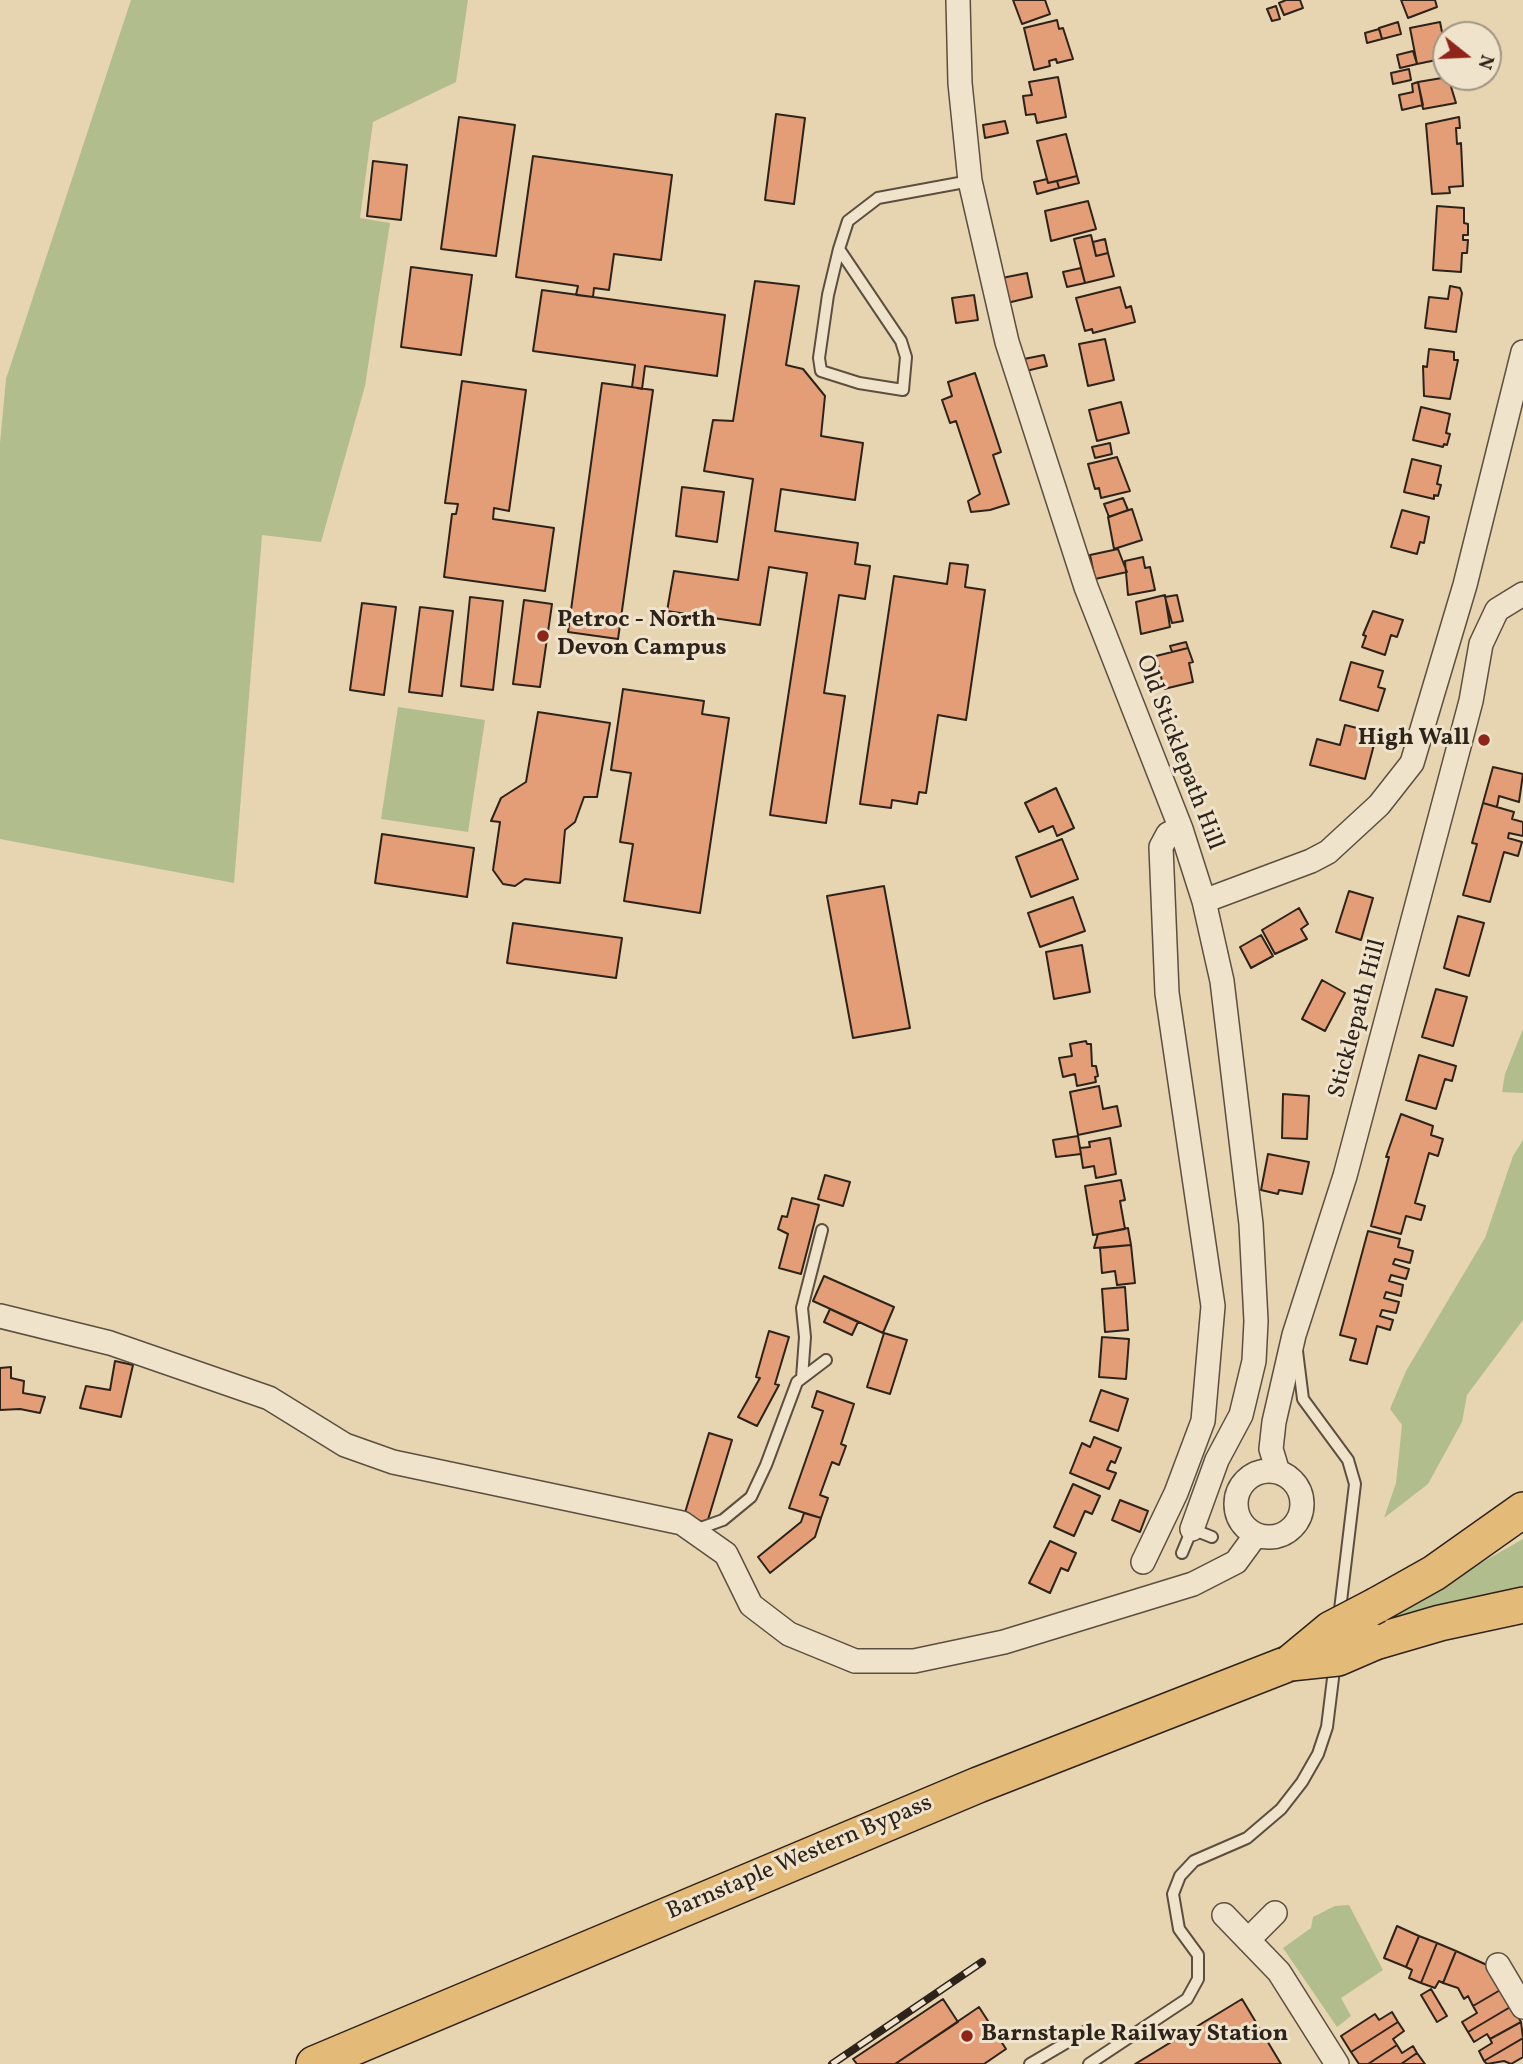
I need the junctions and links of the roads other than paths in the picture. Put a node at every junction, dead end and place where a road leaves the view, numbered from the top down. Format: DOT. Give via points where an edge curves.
graph roads {
  1 [pos="958,0"];
  2 [pos="970,181"];
  3 [pos="839,249"];
  4 [pos="1523,352"];
  5 [pos="1523,594"];
  6 [pos="1181,828"];
  7 [pos="1204,901"];
  8 [pos="822,1230"];
  9 [pos="0,1316"];
  10 [pos="1294,1335"];
  11 [pos="825,1360"];
  12 [pos="802,1378"];
  13 [pos="1279,1472"];
  14 [pos="1523,1510"];
  15 [pos="693,1531"];
  16 [pos="1202,1533"];
  17 [pos="1255,1536"];
  18 [pos="1182,1553"];
  19 [pos="1143,1562"];
  20 [pos="1523,1605"];
  21 [pos="1290,1663"];
  22 [pos="1275,1913"];
  23 [pos="1224,1915"];
  24 [pos="1248,1940"];
  25 [pos="1498,1965"];
  26 [pos="1523,2007"];
  27 [pos="1088,2030"];
  28 [pos="314,2064"];
  29 [pos="1030,2064"];
  30 [pos="1088,2064"];
  31 [pos="1337,2064"];
  1 -- 2 [label="street, Old Sticklepath Hill"];
  2 -- 3 [label="lane" via="878,198 848,221"];
  2 -- 6 [label="street, Old Sticklepath Hill" via="1007,342 1045,465 1086,587"];
  3 -- 3 [label="lane" via="819,358 821,371 903,390 906,357 901,341"];
  4 -- 7 [label="street" via="1465,585 1412,763 1379,805 1328,852"];
  5 -- 10 [label="street, Sticklepath Hill" via="1497,610 1481,644 1471,701 1345,1176"];
  6 -- 7 [label="street, Old Sticklepath Hill"];
  6 -- 19 [label="street" via="1168,834 1161,847 1167,993 1213,1306 1203,1421"];
  7 -- 16 [label="street, Old Sticklepath Hill" via="1222,981 1251,1224 1256,1321 1254,1361 1241,1415 1217,1460"];
  8 -- 12 [label="lane" via="802,1308"];
  9 -- 15 [label="street" via="110,1343 269,1398 345,1445 393,1462 600,1504 682,1523"];
  10 -- 13 [label="street, Sticklepath Hill" via="1271,1449"];
  10 -- 30 [label="lane" via="1303,1399 1348,1460 1355,1484 1326,1727 1318,1754 1281,1809 1247,1838 1194,1861 1180,1876 1173,1894 1179,1929 1198,1955 1198,1979 1187,1999"];
  11 -- 12 [label="lane"];
  12 -- 15 [label="lane" via="751,1497 723,1520"];
  13 -- 17 [label="street" via="1251,1476 1238,1492 1237,1513"];
  13 -- 17 [label="street" via="1297,1485 1302,1510 1286,1533"];
  14 -- 21 [label="main road, Barnstaple Western Bypass, bridge" via="1434,1573 1331,1629"];
  15 -- 17 [label="street" via="726,1554 751,1605 789,1634 855,1661 914,1661 1004,1642 1193,1584 1236,1562"];
  16 -- 18 [label="lane, Old Sticklepath Hill"];
  20 -- 21 [label="main road, Barnstaple Western Bypass, bridge" via="1440,1623 1338,1658"];
  21 -- 28 [label="main road, Barnstaple Western Bypass" via="978,1785"];
  22 -- 24 [label="street"];
  23 -- 24 [label="street"];
  24 -- 31 [label="street" via="1279,1972"];
  25 -- 26 [label="street"];
  27 -- 29 [label="lane"];
}
